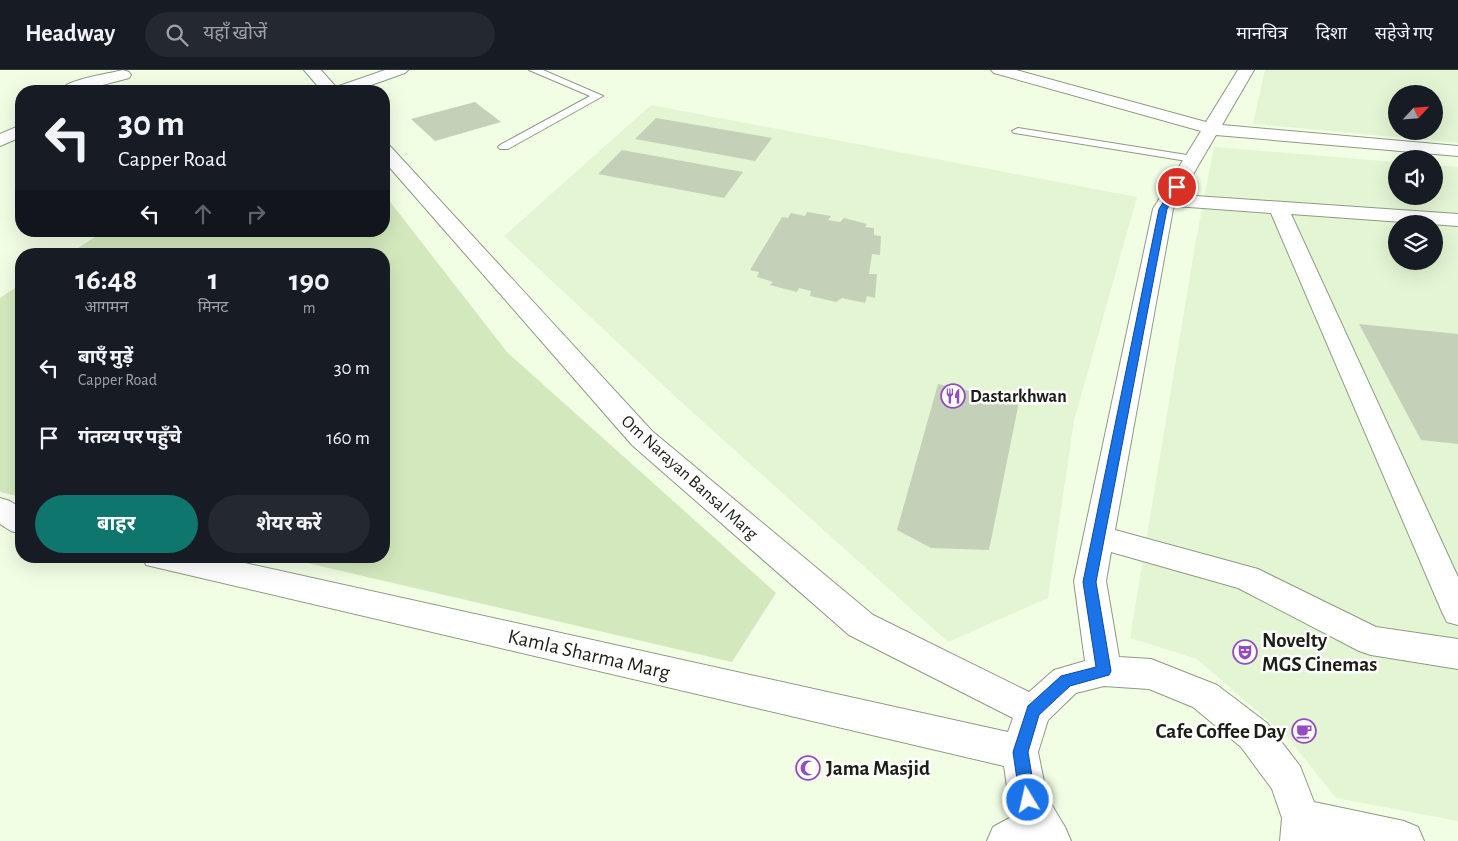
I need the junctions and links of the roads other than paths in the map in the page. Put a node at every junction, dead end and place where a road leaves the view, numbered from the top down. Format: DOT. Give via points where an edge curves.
graph roads {
  1 [pos="312,70"];
  2 [pos="400,70"];
  3 [pos="534,70"];
  4 [pos="999,70"];
  5 [pos="1246,70"];
  6 [pos="127,72"];
  7 [pos="82,85"];
  8 [pos="107,85"];
  9 [pos="326,85"];
  10 [pos="356,85"];
  11 [pos="15,117"];
  12 [pos="0,125"];
  13 [pos="1211,129"];
  14 [pos="1018,131"];
  15 [pos="15,133"];
  16 [pos="0,141"];
  17 [pos="504,147"];
  18 [pos="1458,151"];
  19 [pos="390,157"];
  20 [pos="1193,160"];
  21 [pos="1169,200"];
  22 [pos="1279,209"];
  23 [pos="1458,220"];
  24 [pos="0,508"];
  25 [pos="15,520"];
  26 [pos="15,526"];
  27 [pos="0,527"];
  28 [pos="1098,537"];
  29 [pos="188,563"];
  30 [pos="1458,612"];
  31 [pos="1458,654"];
  32 [pos="1104,671"];
  33 [pos="1033,711"];
  34 [pos="1020,752"];
  35 [pos="1301,830"];
  36 [pos="1032,835"];
  37 [pos="1404,841"];
  1 -- 9 [label="street"];
  2 -- 10 [label="street"];
  3 -- 17 [label="lane" via="598,96"];
  4 -- 13 [label="street"];
  5 -- 13 [label="street"];
  6 -- 7 [label="street"];
  6 -- 8 [label="street"];
  11 -- 12 [label="street"];
  13 -- 18 [label="street"];
  13 -- 20 [label="street"];
  14 -- 20 [label="lane"];
  15 -- 16 [label="street"];
  19 -- 33 [label="street, Om Narayan Bansal Marg" via="642,438 860,625"];
  20 -- 21 [label="street"];
  21 -- 22 [label="street"];
  21 -- 28 [label="street" via="1163,209"];
  22 -- 23 [label="street"];
  22 -- 30 [label="street"];
  24 -- 25 [label="street"];
  26 -- 27 [label="street"];
  28 -- 31 [label="street" via="1247,578 1371,641"];
  28 -- 32 [label="street" via="1090,582"];
  29 -- 34 [label="street, Kamla Sharma Marg"];
  32 -- 33 [label="street" via="1066,681"];
  32 -- 35 [label="street" via="1151,674 1205,696 1254,735 1287,779"];
  33 -- 34 [label="street"];
  34 -- 36 [label="street"];
  35 -- 37 [label="street"];
}
